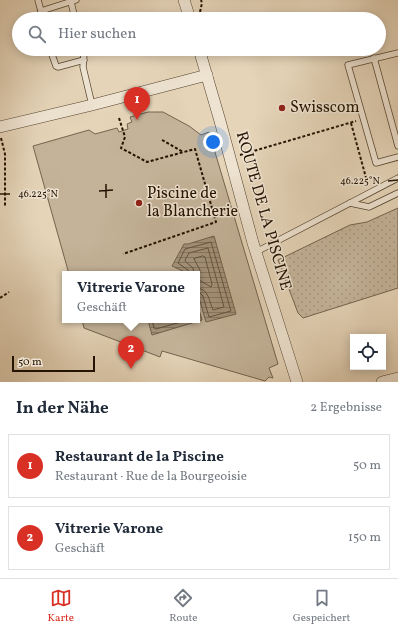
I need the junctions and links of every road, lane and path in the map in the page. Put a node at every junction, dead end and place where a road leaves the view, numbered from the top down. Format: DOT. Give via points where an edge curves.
graph roads {
  1 [pos="38,0"];
  2 [pos="184,0"];
  3 [pos="201,0"];
  4 [pos="74,1"];
  5 [pos="41,11"];
  6 [pos="75,12"];
  7 [pos="188,12"];
  8 [pos="200,12"];
  9 [pos="398,53"];
  10 [pos="52,56"];
  11 [pos="84,56"];
  12 [pos="201,56"];
  13 [pos="384,56"];
  14 [pos="386,56"];
  15 [pos="374,58"];
  16 [pos="84,60"];
  17 [pos="207,75"];
  18 [pos="92,105"];
  19 [pos="119,118"];
  20 [pos="363,119"];
  21 [pos="351,123"];
  22 [pos="0,127"];
  23 [pos="0,136"];
  24 [pos="162,140"];
  25 [pos="398,146"];
  26 [pos="183,152"];
  27 [pos="398,157"];
  28 [pos="230,158"];
  29 [pos="398,178"];
  30 [pos="370,192"];
  31 [pos="398,193"];
  32 [pos="350,203"];
  33 [pos="5,207"];
  34 [pos="256,252"];
  35 [pos="123,254"];
  36 [pos="9,292"];
  37 [pos="0,298"];
  38 [pos="398,378"];
  39 [pos="297,382"];
  40 [pos="382,382"];
  1 -- 5 [label="lane"];
  2 -- 7 [label="street"];
  3 -- 8 [label="path"];
  4 -- 5 [label="lane"];
  4 -- 6 [label="lane"];
  9 -- 14 [label="lane"];
  10 -- 16 [label="lane" via="58,67"];
  11 -- 16 [label="lane"];
  12 -- 17 [label="street, ROUTE DE LA PISCINE"];
  13 -- 15 [label="lane"];
  15 -- 20 [label="lane" via="348,65"];
  15 -- 25 [label="lane"];
  16 -- 18 [label="lane" via="83,67"];
  17 -- 18 [label="street"];
  17 -- 28 [label="street, ROUTE DE LA PISCINE"];
  18 -- 22 [label="street"];
  19 -- 26 [label="path" via="125,137 121,148 147,162"];
  20 -- 21 [label="path"];
  20 -- 27 [label="lane" via="376,164"];
  21 -- 28 [label="path"];
  21 -- 30 [label="path"];
  23 -- 33 [label="path" via="5,154"];
  24 -- 26 [label="path"];
  26 -- 35 [label="path" via="195,149 216,222"];
  28 -- 34 [label="street, ROUTE DE LA PISCINE"];
  29 -- 30 [label="lane"];
  30 -- 32 [label="lane"];
  31 -- 32 [label="lane" via="369,208"];
  32 -- 34 [label="lane"];
  34 -- 39 [label="street, ROUTE DE LA PISCINE"];
  36 -- 37 [label="path"];
  38 -- 40 [label="street"];
}
